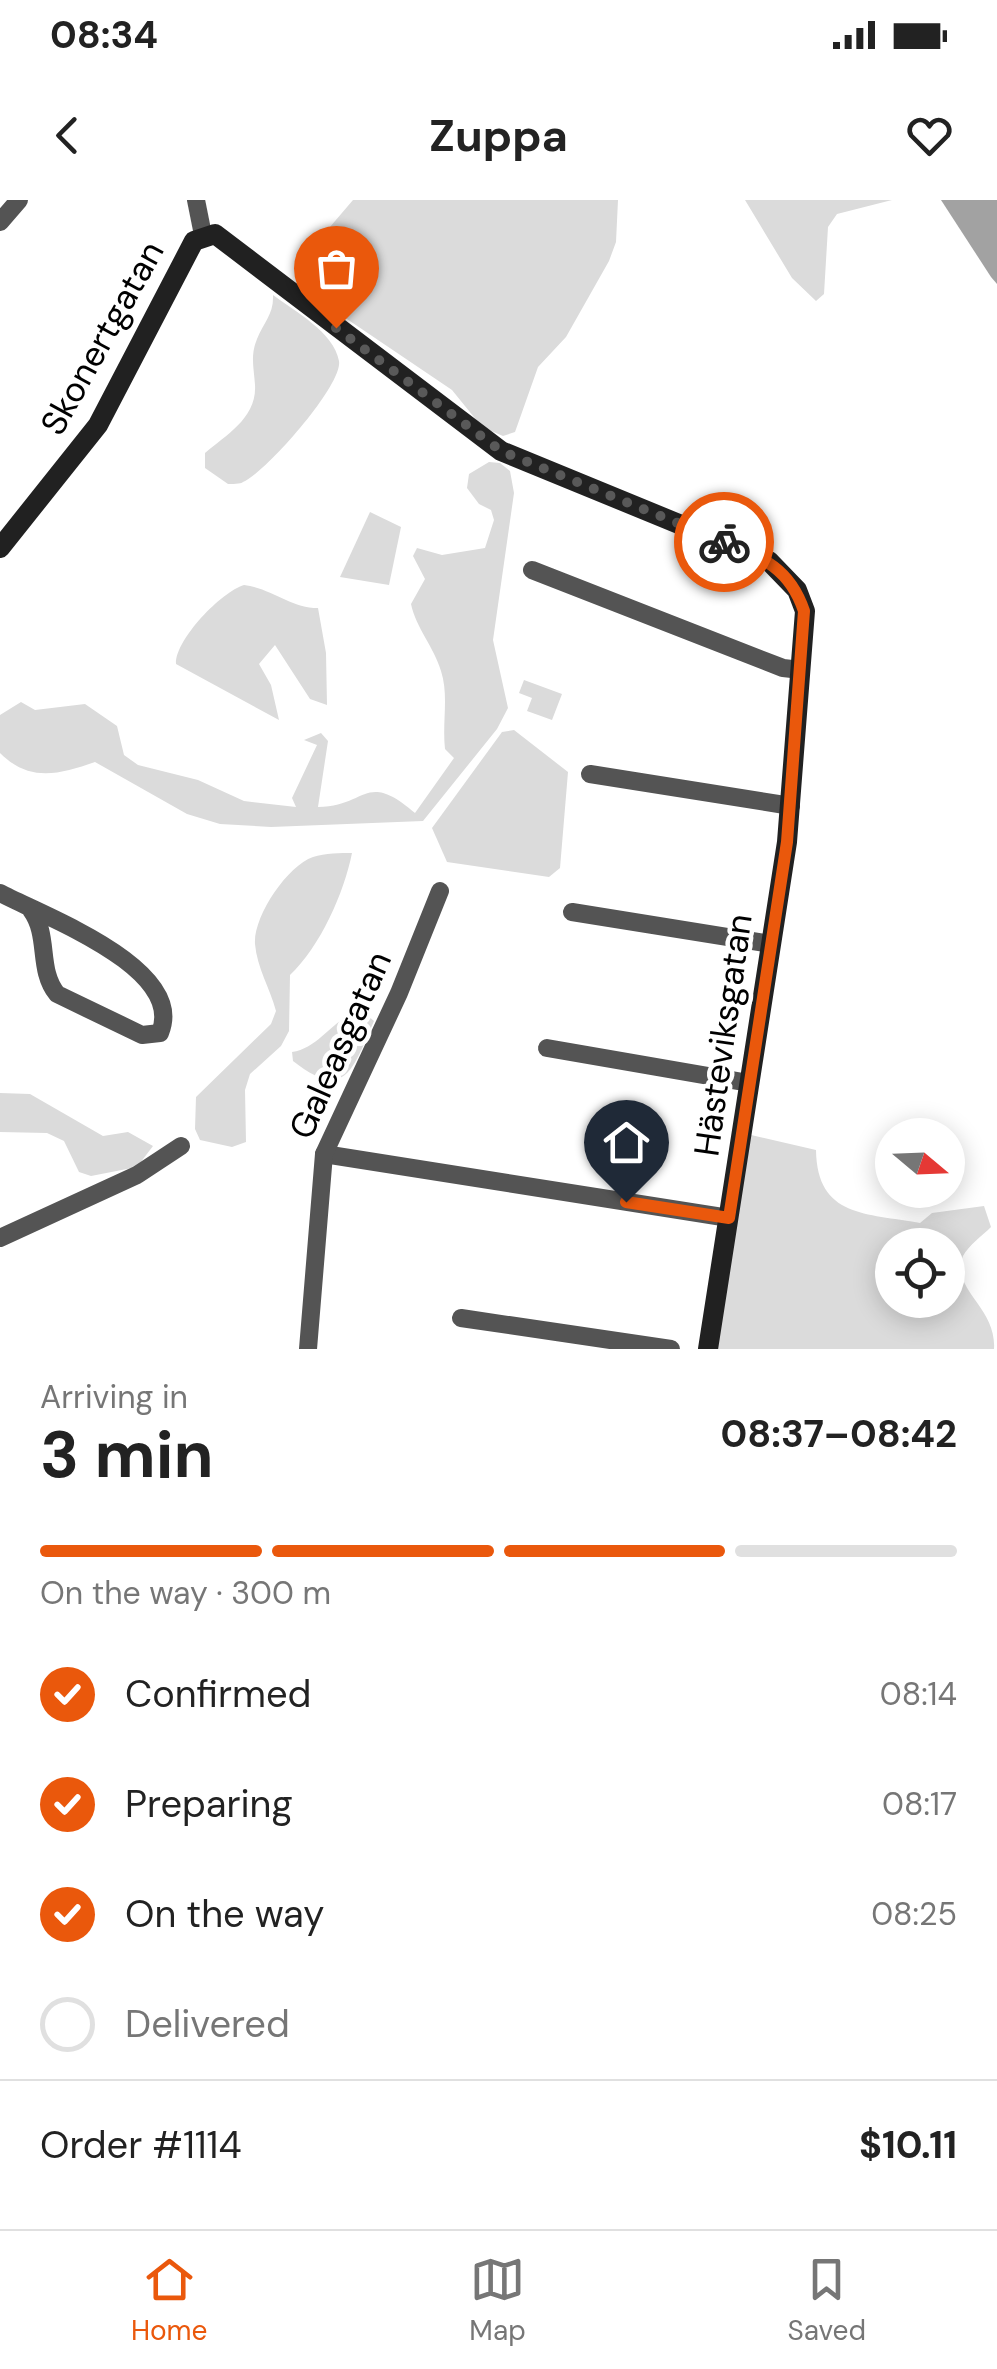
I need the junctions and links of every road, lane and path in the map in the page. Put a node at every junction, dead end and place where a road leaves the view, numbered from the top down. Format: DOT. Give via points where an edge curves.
graph roads {
  1 [pos="19,200"];
  2 [pos="196,200"];
  3 [pos="0,222"];
  4 [pos="202,235"];
  5 [pos="0,548"];
  6 [pos="532,570"];
  7 [pos="801,670"];
  8 [pos="590,774"];
  9 [pos="791,806"];
  10 [pos="440,891"];
  11 [pos="0,893"];
  12 [pos="31,910"];
  13 [pos="572,912"];
  14 [pos="771,944"];
  15 [pos="547,1048"];
  16 [pos="749,1083"];
  17 [pos="180,1146"];
  18 [pos="324,1154"];
  19 [pos="729,1218"];
  20 [pos="0,1238"];
  21 [pos="462,1318"];
  22 [pos="603,1344"];
  23 [pos="308,1349"];
  24 [pos="671,1349"];
  25 [pos="708,1349"];
  1 -- 3 [label="street"];
  2 -- 4 [label="street, Skonertgatan"];
  4 -- 5 [label="street, Skonertgatan" via="98,424"];
  4 -- 7 [label="street, Hästeviksgatan" via="224,240 501,451 769,561 789,578 804,611"];
  6 -- 7 [label="street"];
  7 -- 9 [label="street, Hästeviksgatan"];
  8 -- 9 [label="street"];
  9 -- 14 [label="street, Hästeviksgatan"];
  10 -- 18 [label="street, Galeasgatan"];
  11 -- 12 [label="street"];
  12 -- 12 [label="street" via="45,935 46,969 57,994 142,1035 160,1033 162,1010 141,970"];
  13 -- 14 [label="street"];
  14 -- 16 [label="street, Hästeviksgatan"];
  15 -- 16 [label="street"];
  16 -- 19 [label="street, Hästeviksgatan"];
  17 -- 20 [label="street" via="137,1176"];
  18 -- 19 [label="street"];
  18 -- 23 [label="street, Galeasgatan"];
  19 -- 25 [label="street, Hästeviksgatan"];
  21 -- 22 [label="street"];
  22 -- 24 [label="street"];
}
